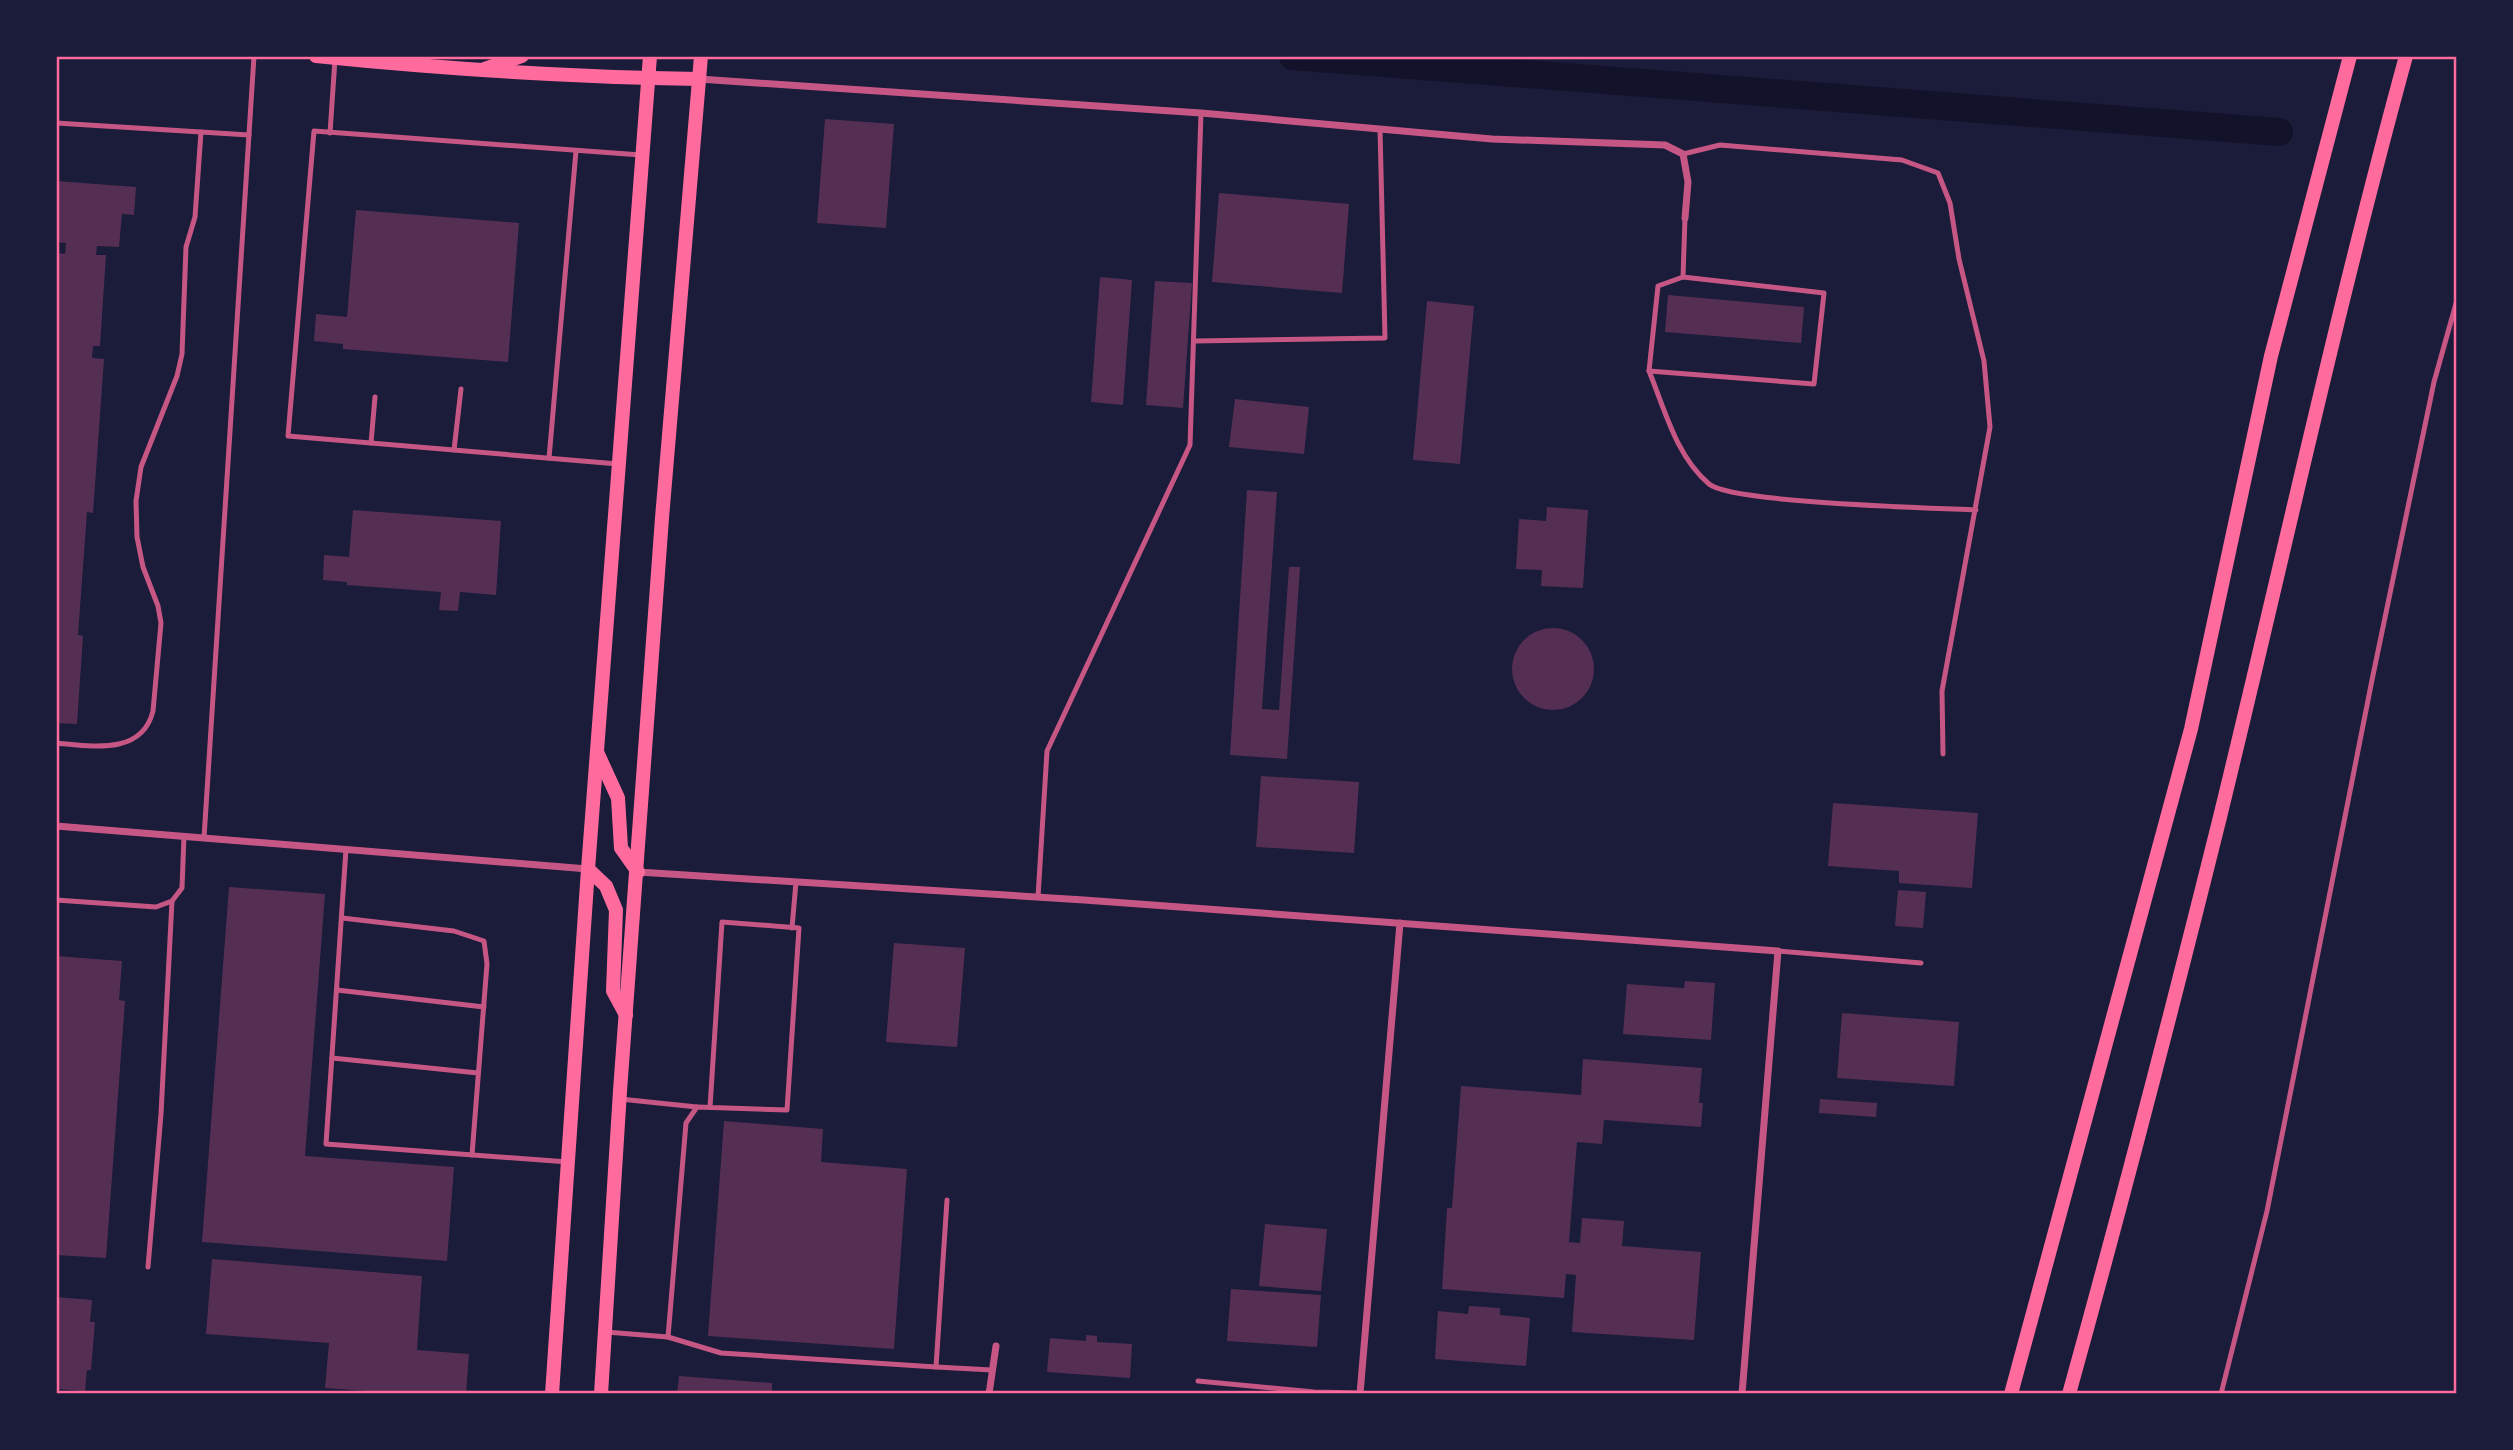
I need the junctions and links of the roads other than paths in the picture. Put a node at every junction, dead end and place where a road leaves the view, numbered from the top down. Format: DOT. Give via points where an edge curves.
graph roads {
  1 [pos="254,56"];
  2 [pos="316,56"];
  3 [pos="522,56"];
  4 [pos="650,56"];
  5 [pos="701,56"];
  6 [pos="2350,56"];
  7 [pos="2406,56"];
  8 [pos="335,58"];
  9 [pos="476,71"];
  10 [pos="648,79"];
  11 [pos="699,79"];
  12 [pos="1201,113"];
  13 [pos="56,123"];
  14 [pos="1380,129"];
  15 [pos="201,132"];
  16 [pos="330,133"];
  17 [pos="249,135"];
  18 [pos="576,151"];
  19 [pos="1683,154"];
  20 [pos="641,155"];
  21 [pos="1685,218"];
  22 [pos="1683,277"];
  23 [pos="2457,300"];
  24 [pos="1195,341"];
  25 [pos="1649,372"];
  26 [pos="460,389"];
  27 [pos="375,397"];
  28 [pos="371,443"];
  29 [pos="454,450"];
  30 [pos="549,458"];
  31 [pos="618,464"];
  32 [pos="1976,510"];
  33 [pos="56,743"];
  34 [pos="597,750"];
  35 [pos="1943,754"];
  36 [pos="56,826"];
  37 [pos="184,836"];
  38 [pos="204,838"];
  39 [pos="346,849"];
  40 [pos="588,869"];
  41 [pos="638,872"];
  42 [pos="796,882"];
  43 [pos="1038,897"];
  44 [pos="56,900"];
  45 [pos="172,901"];
  46 [pos="342,918"];
  47 [pos="1400,922"];
  48 [pos="792,928"];
  49 [pos="1778,951"];
  50 [pos="1921,963"];
  51 [pos="337,990"];
  52 [pos="484,1007"];
  53 [pos="626,1016"];
  54 [pos="332,1058"];
  55 [pos="478,1073"];
  56 [pos="620,1099"];
  57 [pos="697,1107"];
  58 [pos="710,1107"];
  59 [pos="472,1154"];
  60 [pos="568,1162"];
  61 [pos="947,1200"];
  62 [pos="148,1267"];
  63 [pos="606,1332"];
  64 [pos="668,1337"];
  65 [pos="996,1346"];
  66 [pos="936,1367"];
  67 [pos="992,1370"];
  68 [pos="1198,1381"];
  69 [pos="1360,1393"];
  70 [pos="552,1394"];
  71 [pos="601,1394"];
  72 [pos="989,1394"];
  73 [pos="1742,1394"];
  74 [pos="2011,1394"];
  75 [pos="2069,1394"];
  76 [pos="2221,1394"];
  1 -- 17 [label="lane"];
  2 -- 8 [label="main road"];
  3 -- 9 [label="main road"];
  4 -- 10 [label="main road"];
  5 -- 11 [label="main road"];
  6 -- 74 [label="main road" via="2271,356 2191,729"];
  7 -- 75 [label="main road" via="2219,820"];
  8 -- 9 [label="main road"];
  8 -- 16 [label="lane"];
  9 -- 10 [label="main road"];
  10 -- 11 [label="main road"];
  10 -- 20 [label="main road"];
  11 -- 12 [label="street"];
  11 -- 41 [label="main road"];
  12 -- 14 [label="street"];
  12 -- 24 [label="lane"];
  13 -- 15 [label="lane"];
  14 -- 19 [label="street" via="1492,139 1665,145"];
  14 -- 24 [label="lane" via="1385,338"];
  15 -- 17 [label="lane"];
  15 -- 33 [label="lane" via="195,217 186,247 182,355 141,467 136,500 143,567 162,623 150,724 128,742 100,747"];
  16 -- 18 [label="lane"];
  16 -- 28 [label="lane" via="314,131 288,436"];
  17 -- 38 [label="lane"];
  18 -- 20 [label="lane"];
  18 -- 30 [label="lane"];
  19 -- 21 [label="street" via="1688,181"];
  19 -- 32 [label="lane" via="1720,145 1902,160 1938,173 1950,203 1984,361 1990,427"];
  20 -- 31 [label="main road"];
  21 -- 22 [label="lane"];
  22 -- 25 [label="lane" via="1658,286"];
  22 -- 25 [label="lane" via="1824,293 1814,384"];
  23 -- 76 [label="lane" via="2434,382 2377,653 2267,1212"];
  24 -- 43 [label="lane" via="1191,444 1046,751"];
  25 -- 32 [label="lane" via="1678,444 1712,487 1755,497"];
  26 -- 29 [label="lane"];
  27 -- 28 [label="lane"];
  28 -- 29 [label="lane"];
  29 -- 30 [label="lane"];
  30 -- 31 [label="lane"];
  31 -- 34 [label="main road"];
  32 -- 35 [label="lane" via="1942,691"];
  34 -- 40 [label="main road"];
  34 -- 41 [label="main road" via="618,798 621,848"];
  36 -- 37 [label="street"];
  37 -- 38 [label="street"];
  37 -- 45 [label="lane" via="182,888"];
  38 -- 39 [label="street"];
  39 -- 40 [label="street"];
  39 -- 46 [label="lane"];
  40 -- 53 [label="main road" via="606,886 616,910 613,991"];
  40 -- 60 [label="main road"];
  41 -- 42 [label="street"];
  41 -- 53 [label="main road"];
  42 -- 43 [label="street"];
  42 -- 48 [label="lane"];
  43 -- 47 [label="street"];
  44 -- 45 [label="lane" via="156,907"];
  45 -- 62 [label="lane"];
  46 -- 51 [label="lane"];
  46 -- 52 [label="lane" via="454,931 484,941"];
  47 -- 49 [label="street"];
  47 -- 69 [label="street"];
  48 -- 58 [label="lane" via="722,922"];
  48 -- 58 [label="lane" via="799,928 787,1110"];
  49 -- 50 [label="lane"];
  49 -- 73 [label="street"];
  51 -- 52 [label="lane"];
  51 -- 54 [label="lane"];
  52 -- 55 [label="lane"];
  53 -- 56 [label="main road"];
  54 -- 55 [label="lane"];
  54 -- 59 [label="lane" via="326,1144"];
  55 -- 59 [label="lane"];
  56 -- 57 [label="lane"];
  56 -- 63 [label="main road"];
  57 -- 58 [label="lane"];
  57 -- 64 [label="lane" via="686,1123"];
  59 -- 60 [label="lane"];
  60 -- 70 [label="main road"];
  61 -- 66 [label="lane"];
  63 -- 64 [label="lane"];
  63 -- 71 [label="main road"];
  64 -- 66 [label="lane" via="721,1353"];
  65 -- 67 [label="street"];
  66 -- 67 [label="lane"];
  67 -- 72 [label="street"];
  68 -- 69 [label="lane"];
}
